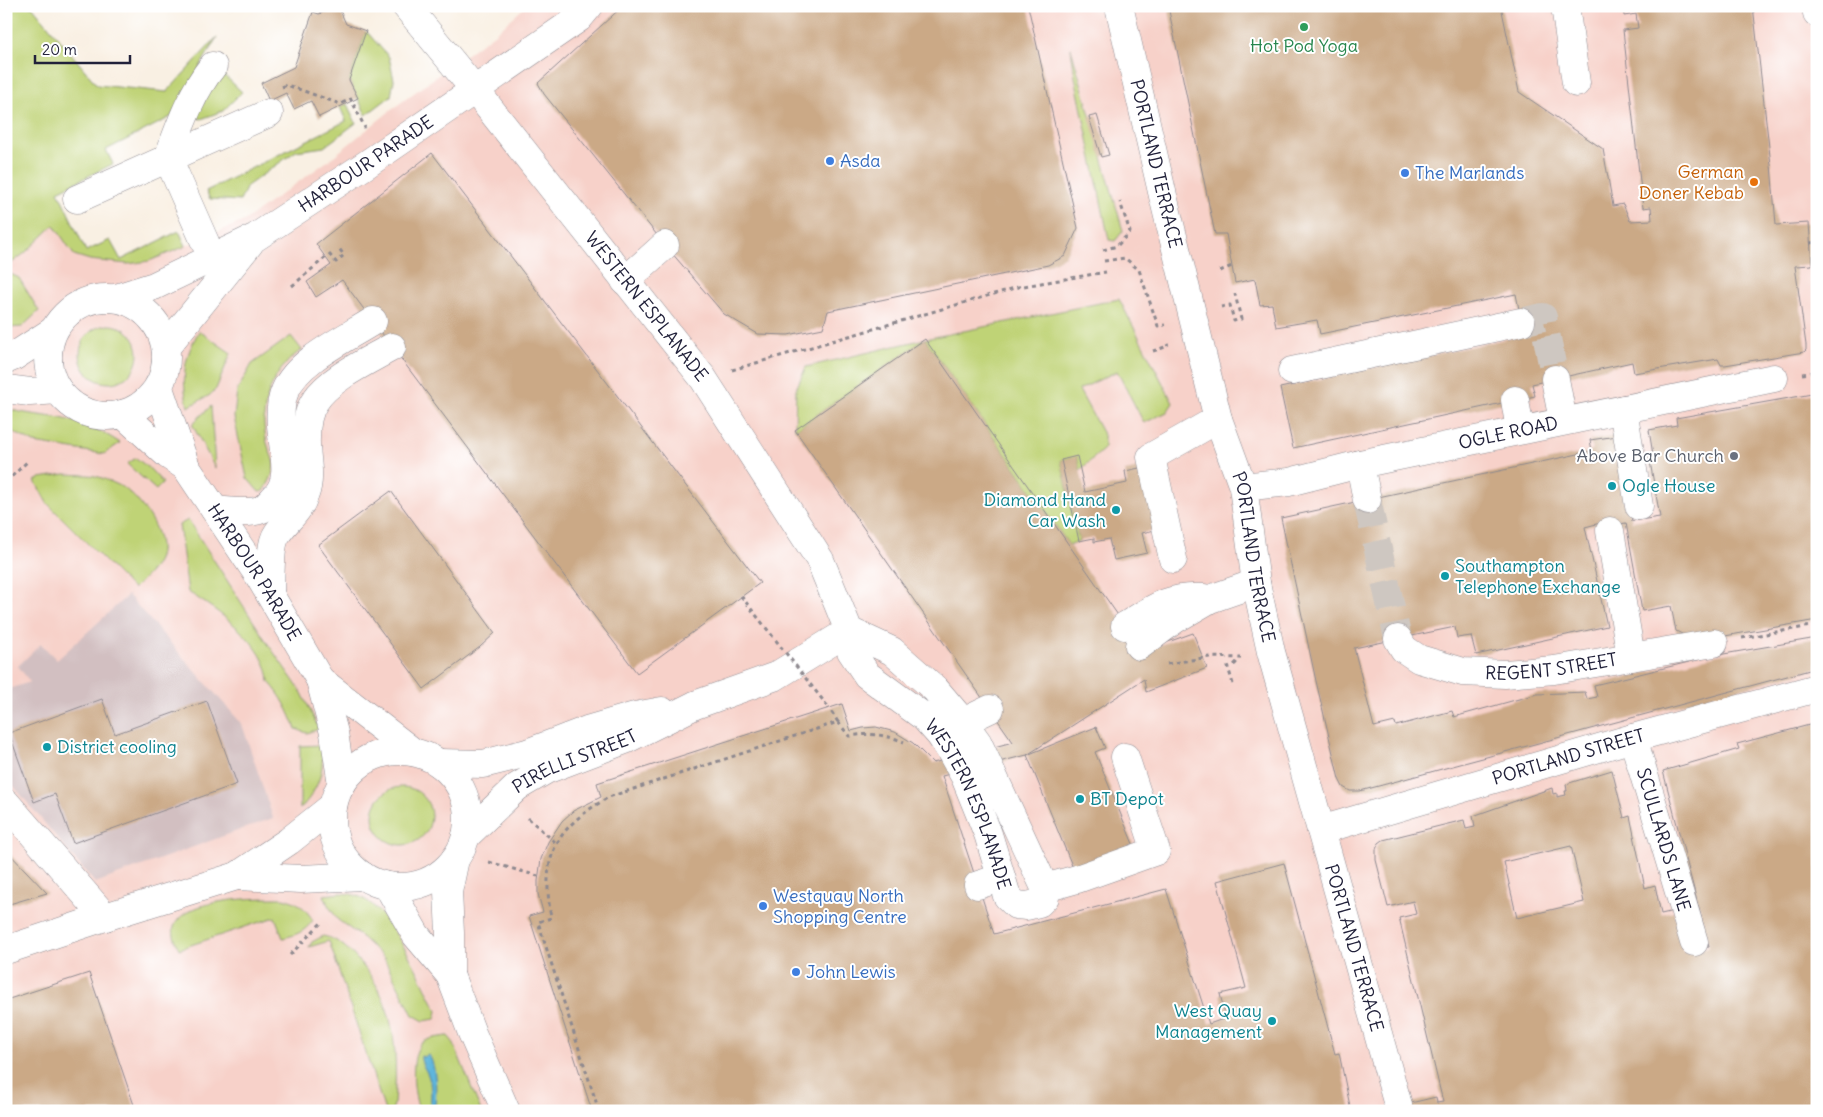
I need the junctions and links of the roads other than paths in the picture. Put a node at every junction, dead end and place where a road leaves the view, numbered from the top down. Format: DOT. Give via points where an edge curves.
graph roads {
  1 [pos="406,6"];
  2 [pos="589,6"];
  3 [pos="1119,6"];
  4 [pos="1565,6"];
  5 [pos="1816,6"];
  6 [pos="1817,12"];
  7 [pos="213,66"];
  8 [pos="1576,84"];
  9 [pos="474,90"];
  10 [pos="269,113"];
  11 [pos="168,158"];
  12 [pos="76,199"];
  13 [pos="256,236"];
  14 [pos="665,245"];
  15 [pos="212,258"];
  16 [pos="625,281"];
  17 [pos="116,298"];
  18 [pos="373,321"];
  19 [pos="1521,322"];
  20 [pos="53,331"];
  21 [pos="166,347"];
  22 [pos="392,347"];
  23 [pos="6,360"];
  24 [pos="1292,371"];
  25 [pos="1774,378"];
  26 [pos="1555,379"];
  27 [pos="6,388"];
  28 [pos="159,388"];
  29 [pos="58,390"];
  30 [pos="1515,400"];
  31 [pos="1623,409"];
  32 [pos="123,414"];
  33 [pos="1218,419"];
  34 [pos="1564,421"];
  35 [pos="1520,430"];
  36 [pos="1360,464"];
  37 [pos="186,466"];
  38 [pos="1243,487"];
  39 [pos="1368,500"];
  40 [pos="1638,506"];
  41 [pos="215,510"];
  42 [pos="1610,531"];
  43 [pos="1174,559"];
  44 [pos="1256,583"];
  45 [pos="270,594"];
  46 [pos="849,632"];
  47 [pos="1132,636"];
  48 [pos="1398,638"];
  49 [pos="1714,643"];
  50 [pos="1631,657"];
  51 [pos="320,680"];
  52 [pos="1817,688"];
  53 [pos="695,705"];
  54 [pos="990,709"];
  55 [pos="963,722"];
  56 [pos="1633,738"];
  57 [pos="413,752"];
  58 [pos="1124,757"];
  59 [pos="439,763"];
  60 [pos="337,795"];
  61 [pos="6,803"];
  62 [pos="1321,830"];
  63 [pos="461,848"];
  64 [pos="237,876"];
  65 [pos="363,876"];
  66 [pos="388,886"];
  67 [pos="1043,904"];
  68 [pos="105,916"];
  69 [pos="1694,942"];
  70 [pos="6,950"];
  71 [pos="450,975"];
  72 [pos="1398,1105"];
  73 [pos="506,1111"];
  1 -- 9 [label="street, WESTERN ESPLANADE"];
  2 -- 9 [label="street, HARBOUR PARADE" via="579,18"];
  3 -- 33 [label="street, PORTLAND TERRACE"];
  4 -- 8 [label="street"];
  5 -- 6 [label="street"];
  7 -- 11 [label="street" via="190,101"];
  9 -- 13 [label="street, HARBOUR PARADE"];
  9 -- 16 [label="street, WESTERN ESPLANADE"];
  10 -- 11 [label="street"];
  11 -- 12 [label="street"];
  11 -- 15 [label="street"];
  13 -- 15 [label="street, HARBOUR PARADE"];
  13 -- 21 [label="street, HARBOUR PARADE"];
  14 -- 16 [label="street"];
  15 -- 17 [label="street, HARBOUR PARADE" via="154,286"];
  16 -- 46 [label="street, WESTERN ESPLANADE" via="703,378 820,560"];
  17 -- 20 [label="street" via="100,297 85,301 60,319"];
  17 -- 21 [label="street" via="134,303 149,314 160,329"];
  18 -- 41 [label="street" via="309,361 292,378 285,391 279,420 286,471 282,490 263,509 240,512"];
  19 -- 24 [label="street"];
  20 -- 23 [label="street"];
  20 -- 29 [label="street" via="47,351 49,372"];
  21 -- 28 [label="street" via="167,361"];
  22 -- 45 [label="street" via="332,383 315,402 308,419 309,475 306,492 299,508 276,535 271,559"];
  25 -- 31 [label="street, OGLE ROAD"];
  26 -- 34 [label="street"];
  27 -- 29 [label="street" via="30,392"];
  28 -- 32 [label="street" via="137,408"];
  28 -- 37 [label="street, HARBOUR PARADE"];
  29 -- 32 [label="street" via="70,404 86,413"];
  30 -- 35 [label="street"];
  31 -- 34 [label="street, OGLE ROAD"];
  31 -- 40 [label="street"];
  32 -- 37 [label="street, HARBOUR PARADE" via="168,455"];
  33 -- 38 [label="street, PORTLAND TERRACE"];
  33 -- 43 [label="street" via="1151,457"];
  34 -- 35 [label="street, OGLE ROAD"];
  35 -- 36 [label="street, OGLE ROAD"];
  36 -- 38 [label="street, OGLE ROAD" via="1289,482"];
  36 -- 39 [label="street"];
  37 -- 41 [label="street, HARBOUR PARADE"];
  38 -- 44 [label="street, PORTLAND TERRACE"];
  41 -- 45 [label="street, HARBOUR PARADE"];
  42 -- 50 [label="street"];
  44 -- 47 [label="street" via="1210,599 1187,597 1166,601"];
  44 -- 62 [label="street, PORTLAND TERRACE" via="1273,658"];
  45 -- 51 [label="street, HARBOUR PARADE"];
  46 -- 53 [label="street, PIRELLI STREET" via="776,676"];
  46 -- 55 [label="street, WESTERN ESPLANADE" via="892,651 935,689"];
  46 -- 67 [label="street, WESTERN ESPLANADE" via="851,651 866,675 924,717 952,752 961,796 988,834 989,881 1016,905"];
  48 -- 50 [label="street, REGENT STREET" via="1404,649 1419,659 1463,672 1505,674 1554,670"];
  49 -- 50 [label="street, REGENT STREET"];
  51 -- 57 [label="street, HARBOUR PARADE"];
  51 -- 60 [label="street, HARBOUR PARADE" via="334,732"];
  52 -- 56 [label="street, PORTLAND STREET"];
  53 -- 59 [label="street, PIRELLI STREET" via="635,716 527,753 483,764"];
  53 -- 63 [label="street, PIRELLI STREET" via="625,740 546,770 517,787"];
  54 -- 55 [label="street"];
  55 -- 67 [label="street, WESTERN ESPLANADE" via="987,761"];
  56 -- 62 [label="street, PORTLAND STREET"];
  56 -- 69 [label="street, SCULLARDS LANE"];
  57 -- 59 [label="street"];
  57 -- 60 [label="street" via="393,751 372,757 355,768"];
  58 -- 67 [label="street" via="1156,852 1077,879"];
  59 -- 63 [label="street" via="454,778 464,796 468,816"];
  60 -- 64 [label="street" via="289,841"];
  60 -- 65 [label="street" via="332,826 337,846 348,863"];
  61 -- 68 [label="street"];
  62 -- 72 [label="street, PORTLAND TERRACE"];
  63 -- 66 [label="street" via="442,872 426,882 407,887"];
  63 -- 71 [label="street" via="448,892"];
  64 -- 65 [label="street" via="300,879"];
  64 -- 68 [label="street"];
  65 -- 66 [label="street"];
  66 -- 71 [label="street" via="416,935"];
  68 -- 70 [label="street"];
  71 -- 73 [label="street"];
}
